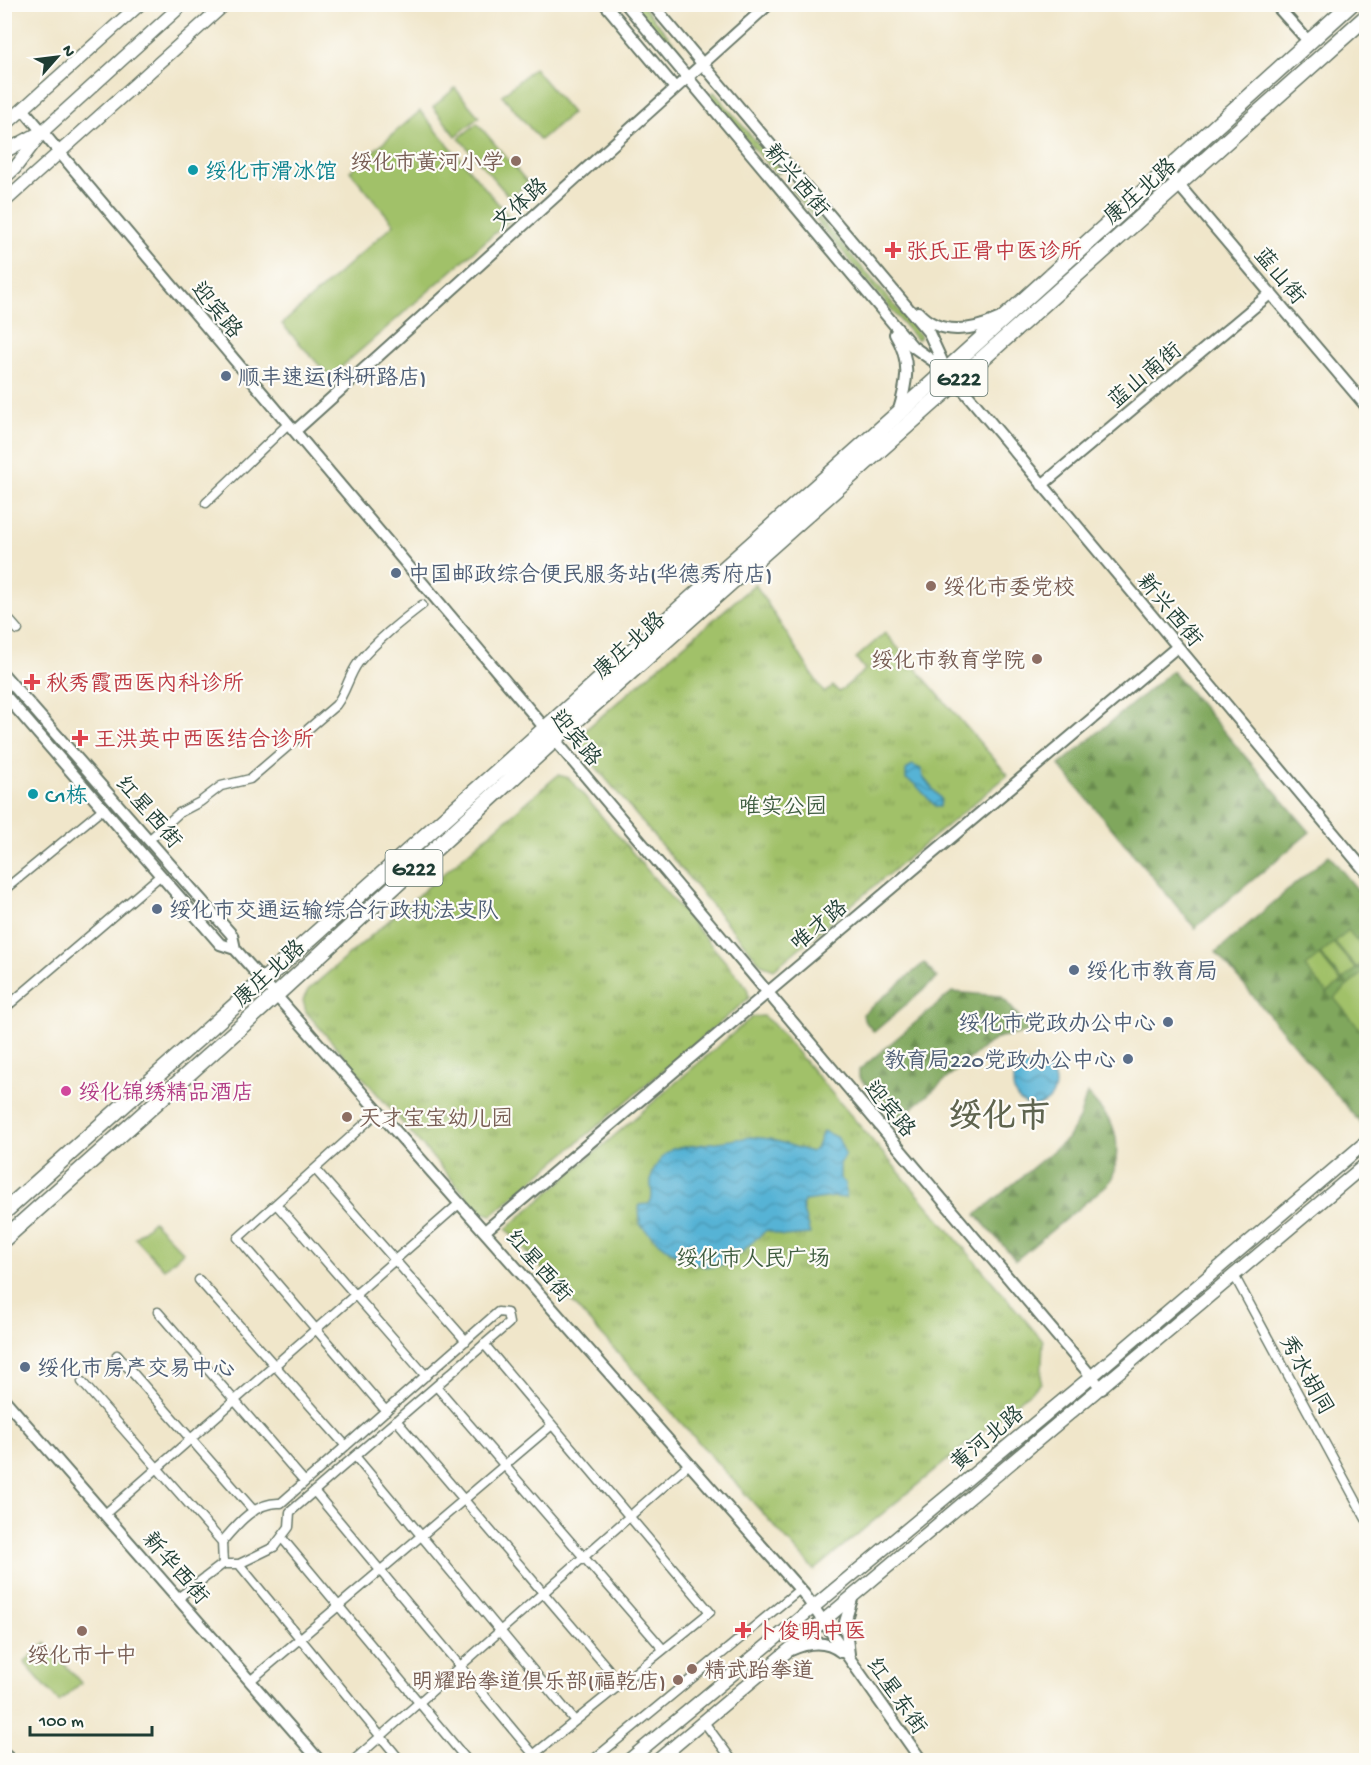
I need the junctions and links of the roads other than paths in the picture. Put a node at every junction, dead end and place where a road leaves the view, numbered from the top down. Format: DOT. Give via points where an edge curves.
graph roads {
  1 [pos="140,4"];
  2 [pos="183,4"];
  3 [pos="225,4"];
  4 [pos="605,4"];
  5 [pos="626,4"];
  6 [pos="652,4"];
  7 [pos="769,4"];
  8 [pos="1275,4"];
  9 [pos="1351,4"];
  10 [pos="1366,17"];
  11 [pos="1309,42"];
  12 [pos="702,63"];
  13 [pos="687,77"];
  14 [pos="675,88"];
  15 [pos="23,109"];
  16 [pos="4,126"];
  17 [pos="42,131"];
  18 [pos="4,152"];
  19 [pos="61,152"];
  20 [pos="1166,170"];
  21 [pos="794,172"];
  22 [pos="4,178"];
  23 [pos="1179,184"];
  24 [pos="779,185"];
  25 [pos="4,202"];
  26 [pos="870,264"];
  27 [pos="856,277"];
  28 [pos="1271,293"];
  29 [pos="1004,316"];
  30 [pos="951,376"];
  31 [pos="1366,406"];
  32 [pos="897,415"];
  33 [pos="292,428"];
  34 [pos="1042,485"];
  35 [pos="206,503"];
  36 [pos="422,605"];
  37 [pos="4,614"];
  38 [pos="18,630"];
  39 [pos="1177,647"];
  40 [pos="4,675"];
  41 [pos="4,694"];
  42 [pos="550,735"];
  43 [pos="114,799"];
  44 [pos="104,808"];
  45 [pos="149,840"];
  46 [pos="1366,872"];
  47 [pos="160,874"];
  48 [pos="4,890"];
  49 [pos="234,949"];
  50 [pos="262,983"];
  51 [pos="766,992"];
  52 [pos="274,997"];
  53 [pos="4,1009"];
  54 [pos="377,1113"];
  55 [pos="1366,1143"];
  56 [pos="1366,1164"];
  57 [pos="315,1169"];
  58 [pos="460,1203"];
  59 [pos="276,1204"];
  60 [pos="4,1212"];
  61 [pos="485,1231"];
  62 [pos="4,1239"];
  63 [pos="396,1261"];
  64 [pos="1235,1277"];
  65 [pos="199,1280"];
  66 [pos="356,1295"];
  67 [pos="158,1312"];
  68 [pos="317,1329"];
  69 [pos="466,1341"];
  70 [pos="484,1344"];
  71 [pos="117,1355"];
  72 [pos="275,1366"];
  73 [pos="426,1376"];
  74 [pos="1092,1377"];
  75 [pos="82,1382"];
  76 [pos="436,1386"];
  77 [pos="1102,1389"];
  78 [pos="4,1400"];
  79 [pos="235,1401"];
  80 [pos="386,1411"];
  81 [pos="396,1420"];
  82 [pos="552,1425"];
  83 [pos="191,1439"];
  84 [pos="345,1446"];
  85 [pos="355,1456"];
  86 [pos="689,1464"];
  87 [pos="504,1465"];
  88 [pos="157,1468"];
  89 [pos="305,1482"];
  90 [pos="314,1491"];
  91 [pos="464,1500"];
  92 [pos="254,1511"];
  93 [pos="105,1514"];
  94 [pos="630,1517"];
  95 [pos="1366,1519"];
  96 [pos="421,1535"];
  97 [pos="282,1538"];
  98 [pos="222,1542"];
  99 [pos="584,1557"];
  100 [pos="223,1564"];
  101 [pos="239,1564"];
  102 [pos="380,1571"];
  103 [pos="800,1589"];
  104 [pos="543,1593"];
  105 [pos="178,1598"];
  106 [pos="852,1599"];
  107 [pos="339,1607"];
  108 [pos="814,1608"];
  109 [pos="823,1622"];
  110 [pos="500,1631"];
  111 [pos="301,1639"];
  112 [pos="663,1649"];
  113 [pos="789,1651"];
  114 [pos="852,1663"];
  115 [pos="460,1666"];
  116 [pos="249,1681"];
  117 [pos="621,1684"];
  118 [pos="419,1703"];
  119 [pos="575,1721"];
  120 [pos="704,1722"];
  121 [pos="381,1737"];
  122 [pos="4,1754"];
  123 [pos="530,1758"];
  124 [pos="11,1761"];
  125 [pos="319,1761"];
  126 [pos="354,1761"];
  127 [pos="400,1761"];
  128 [pos="467,1761"];
  129 [pos="593,1761"];
  130 [pos="629,1761"];
  131 [pos="658,1761"];
  132 [pos="732,1761"];
  133 [pos="921,1761"];
  1 -- 15 [label="main road"];
  2 -- 17 [label="main road"];
  3 -- 19 [label="main road"];
  4 -- 14 [label="main road"];
  5 -- 13 [label="main road, 新兴西街"];
  6 -- 12 [label="main road, 新兴西街"];
  7 -- 12 [label="main road, 文体路"];
  8 -- 11 [label="main road"];
  9 -- 11 [label="highway, 康庄北路 / G222"];
  10 -- 23 [label="highway, 康庄北路 / G222"];
  11 -- 20 [label="highway, 康庄北路 / G222"];
  12 -- 13 [label="main road, 文体路"];
  12 -- 21 [label="main road, 新兴西街"];
  13 -- 14 [label="main road, 文体路"];
  13 -- 24 [label="main road, 新兴西街"];
  14 -- 33 [label="main road, 文体路"];
  15 -- 16 [label="main road"];
  15 -- 17 [label="main road, 迎宾路"];
  17 -- 18 [label="main road"];
  17 -- 19 [label="main road, 迎宾路"];
  17 -- 22 [label="main road"];
  19 -- 25 [label="main road"];
  19 -- 33 [label="main road, 迎宾路"];
  20 -- 23 [label="main road, 蓝山街"];
  20 -- 29 [label="highway, 康庄北路 / G222"];
  21 -- 24 [label="main road"];
  21 -- 26 [label="main road, 新兴西街"];
  23 -- 28 [label="main road, 蓝山街"];
  23 -- 30 [label="highway, 康庄北路 / G222"];
  24 -- 27 [label="main road, 新兴西街"];
  26 -- 29 [label="main road" via="889,278 922,316 938,326 971,329"];
  26 -- 30 [label="main road, 新兴西街" via="929,333"];
  27 -- 30 [label="main road, 新兴西街" via="912,346"];
  27 -- 32 [label="main road" via="868,302 904,351 908,375"];
  28 -- 31 [label="main road, 蓝山街"];
  28 -- 34 [label="main road, 蓝山南街"];
  29 -- 30 [label="highway, 康庄北路 / G222"];
  30 -- 32 [label="highway, 康庄北路 / G222"];
  30 -- 34 [label="main road, 新兴西街"];
  30 -- 42 [label="highway, 康庄北路 / G222"];
  32 -- 42 [label="highway, 康庄北路 / G222"];
  33 -- 35 [label="street"];
  33 -- 42 [label="main road, 迎宾路"];
  34 -- 39 [label="main road, 新兴西街"];
  36 -- 45 [label="street" via="369,651 357,665 344,696 291,745 250,779 221,786 179,813"];
  37 -- 38 [label="street"];
  39 -- 46 [label="main road, 新兴西街"];
  39 -- 51 [label="main road, 唯才路"];
  40 -- 43 [label="main road, 红星西街"];
  41 -- 44 [label="main road, 红星西街"];
  42 -- 50 [label="highway, 康庄北路 / G222"];
  42 -- 51 [label="main road, 迎宾路"];
  42 -- 52 [label="highway, 康庄北路 / G222"];
  43 -- 44 [label="main road"];
  43 -- 45 [label="main road, 红星西街"];
  44 -- 47 [label="main road, 红星西街"];
  44 -- 48 [label="street"];
  45 -- 49 [label="main road, 红星西街" via="232,934"];
  47 -- 49 [label="main road, 红星西街" via="220,944"];
  47 -- 53 [label="street"];
  49 -- 50 [label="main road, 红星西街"];
  50 -- 52 [label="main road, 红星西街"];
  50 -- 60 [label="highway, 康庄北路 / G222"];
  51 -- 61 [label="main road, 唯才路"];
  51 -- 74 [label="main road, 迎宾路"];
  52 -- 54 [label="main road, 红星西街"];
  52 -- 62 [label="highway, 康庄北路 / G222"];
  54 -- 57 [label="street"];
  54 -- 58 [label="main road, 红星西街"];
  55 -- 74 [label="main road, 黄河北路"];
  56 -- 64 [label="main road, 黄河北路"];
  57 -- 59 [label="street"];
  57 -- 63 [label="street"];
  58 -- 61 [label="main road, 红星西街"];
  58 -- 63 [label="street"];
  59 -- 66 [label="street"];
  59 -- 68 [label="street" via="238,1238"];
  61 -- 86 [label="main road, 红星西街"];
  63 -- 66 [label="street"];
  63 -- 69 [label="street"];
  64 -- 77 [label="main road, 黄河北路"];
  64 -- 95 [label="street, 秀水胡同"];
  65 -- 72 [label="street"];
  66 -- 68 [label="street"];
  66 -- 73 [label="street"];
  67 -- 79 [label="street"];
  68 -- 72 [label="street"];
  68 -- 80 [label="street"];
  69 -- 70 [label="street" via="498,1312 507,1313 509,1323"];
  69 -- 73 [label="street"];
  70 -- 76 [label="street"];
  70 -- 82 [label="street"];
  71 -- 83 [label="street"];
  72 -- 79 [label="street"];
  72 -- 84 [label="street"];
  73 -- 80 [label="street"];
  74 -- 77 [label="main road, 迎宾路"];
  74 -- 108 [label="main road, 黄河北路"];
  75 -- 88 [label="street"];
  76 -- 81 [label="street"];
  76 -- 87 [label="street"];
  77 -- 106 [label="main road, 黄河北路"];
  78 -- 93 [label="main road, 新华西街"];
  79 -- 83 [label="street"];
  79 -- 89 [label="street"];
  80 -- 84 [label="street"];
  81 -- 85 [label="street"];
  81 -- 91 [label="street"];
  82 -- 87 [label="street"];
  82 -- 94 [label="street"];
  83 -- 88 [label="street"];
  83 -- 92 [label="street"];
  84 -- 89 [label="street"];
  85 -- 90 [label="street"];
  85 -- 96 [label="street"];
  86 -- 94 [label="street"];
  86 -- 103 [label="main road, 红星西街"];
  87 -- 91 [label="street"];
  87 -- 99 [label="street"];
  88 -- 93 [label="street"];
  88 -- 98 [label="street"];
  89 -- 92 [label="street" via="281,1503 269,1502"];
  90 -- 97 [label="street" via="290,1512 289,1527"];
  90 -- 102 [label="street"];
  91 -- 96 [label="street"];
  91 -- 104 [label="street"];
  92 -- 98 [label="street" via="232,1528"];
  93 -- 105 [label="main road, 新华西街"];
  94 -- 99 [label="street"];
  94 -- 112 [label="street" via="710,1612"];
  96 -- 102 [label="street"];
  96 -- 110 [label="street"];
  97 -- 101 [label="street" via="266,1552"];
  97 -- 107 [label="street"];
  98 -- 100 [label="street"];
  99 -- 104 [label="street"];
  99 -- 112 [label="street"];
  100 -- 101 [label="street"];
  100 -- 105 [label="street"];
  101 -- 111 [label="street"];
  102 -- 107 [label="street"];
  102 -- 115 [label="street"];
  103 -- 108 [label="main road, 红星西街"];
  103 -- 129 [label="street"];
  104 -- 110 [label="street"];
  104 -- 117 [label="street"];
  105 -- 116 [label="main road, 新华西街"];
  106 -- 109 [label="main road, 黄河北路"];
  106 -- 114 [label="main road" via="844,1631"];
  107 -- 111 [label="street"];
  107 -- 118 [label="street"];
  108 -- 109 [label="main road, 红星东街"];
  108 -- 130 [label="main road, 黄河北路"];
  109 -- 113 [label="main road, 黄河北路"];
  109 -- 114 [label="main road, 红星东街"];
  110 -- 115 [label="street"];
  110 -- 119 [label="street"];
  111 -- 116 [label="street"];
  111 -- 121 [label="street"];
  112 -- 117 [label="street"];
  113 -- 114 [label="main road" via="810,1643 829,1644"];
  113 -- 120 [label="main road, 黄河北路"];
  114 -- 133 [label="main road, 红星东街"];
  115 -- 118 [label="street"];
  115 -- 123 [label="street"];
  116 -- 125 [label="main road, 新华西街"];
  117 -- 119 [label="street"];
  118 -- 121 [label="street"];
  118 -- 128 [label="street"];
  119 -- 123 [label="street"];
  120 -- 131 [label="main road, 黄河北路"];
  120 -- 132 [label="street"];
  121 -- 126 [label="street"];
  121 -- 127 [label="street"];
  122 -- 124 [label="main road"];
}
